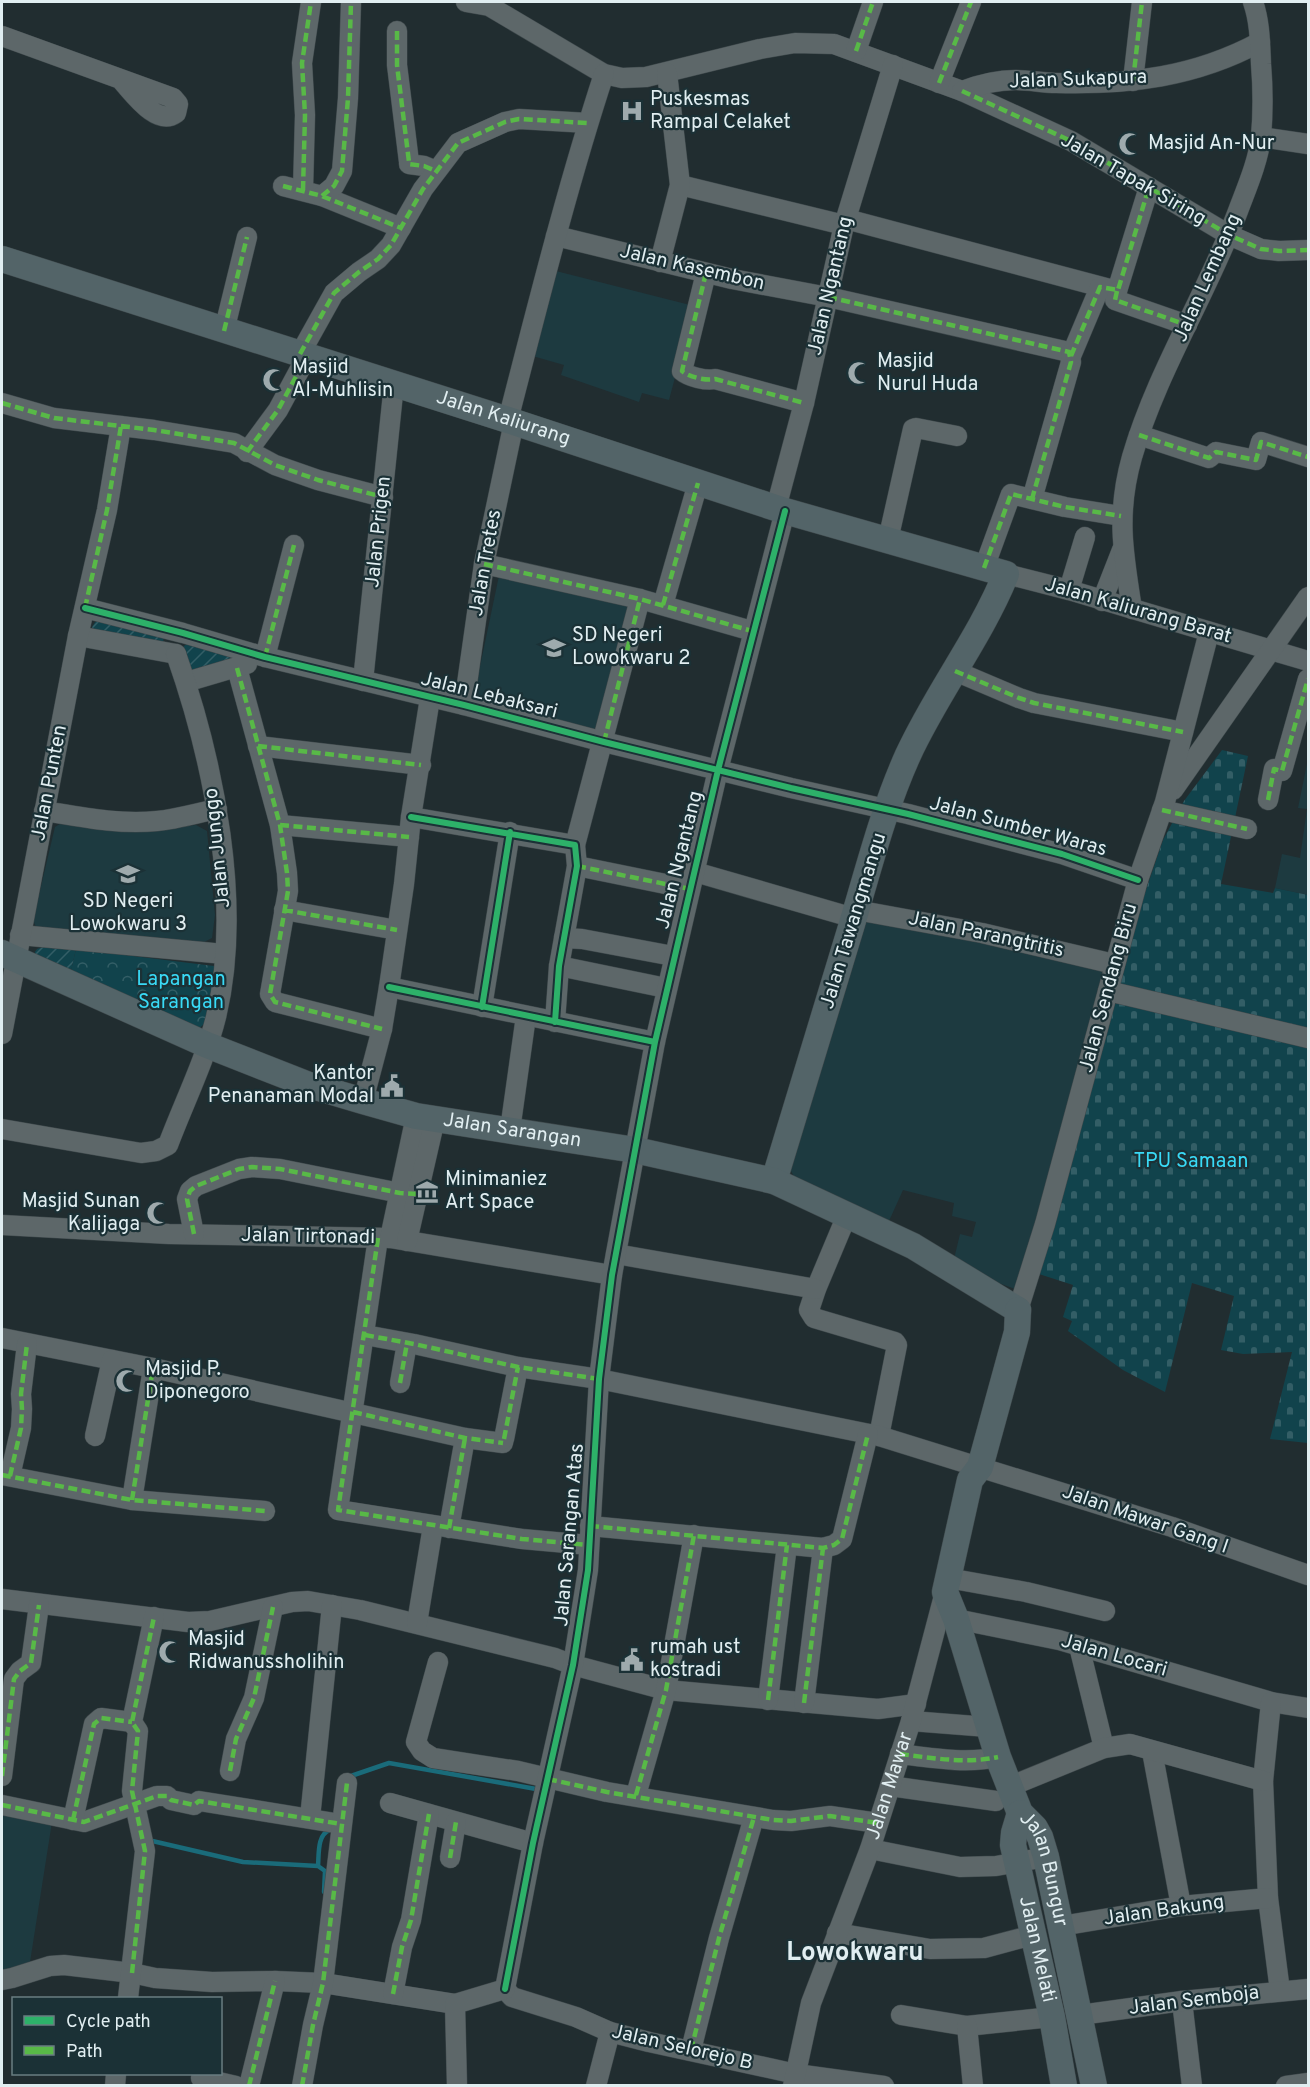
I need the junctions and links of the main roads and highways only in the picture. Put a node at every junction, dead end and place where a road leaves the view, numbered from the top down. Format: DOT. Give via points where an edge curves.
graph roads {
  1 [pos="2,259"];
  2 [pos="995,571"];
  3 [pos="12,948"];
  4 [pos="774,1181"];
  5 [pos="1018,1310"];
  6 [pos="946,1585"];
  7 [pos="1020,1813"];
  8 [pos="1065,2085"];
  9 [pos="1094,2085"];
  1 -- 2 [label="main road, Jalan Kaliurang" via="780,509"];
  2 -- 4 [label="main road, Jalan Tawangmangu" via="997,596 928,716 888,810"];
  3 -- 4 [label="main road, Jalan Sarangan" via="207,1045 309,1085 426,1118 635,1150"];
  4 -- 5 [label="main road, Jalan Sarangan" via="892,1236"];
  5 -- 6 [label="main road, Jalan Mawar" via="1017,1332 972,1470"];
  6 -- 7 [label="main road, Jalan Bungur" via="998,1757 1003,1793"];
  7 -- 8 [label="main road, Jalan Melati" via="1013,1845 1016,1864"];
  7 -- 9 [label="main road, Jalan Bungur" via="1035,1828 1046,1857"];
}
